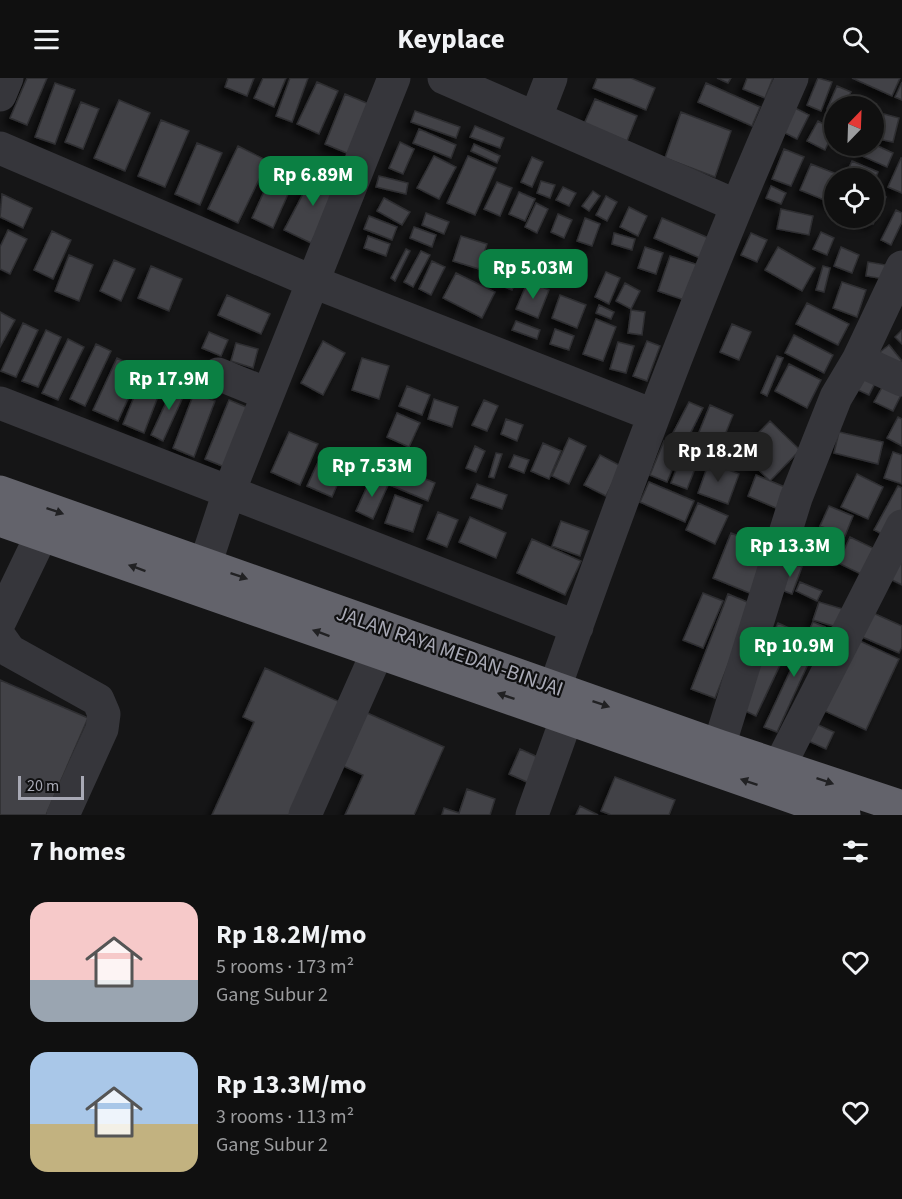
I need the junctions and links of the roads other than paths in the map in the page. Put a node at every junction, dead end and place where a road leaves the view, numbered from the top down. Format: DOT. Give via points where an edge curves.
graph roads {
  1 [pos="7,78"];
  2 [pos="394,78"];
  3 [pos="444,78"];
  4 [pos="551,78"];
  5 [pos="792,78"];
  6 [pos="0,95"];
  7 [pos="536,117"];
  8 [pos="0,148"];
  9 [pos="735,205"];
  10 [pos="902,267"];
  11 [pos="311,281"];
  12 [pos="858,360"];
  13 [pos="218,374"];
  14 [pos="902,380"];
  15 [pos="267,394"];
  16 [pos="0,403"];
  17 [pos="653,415"];
  18 [pos="0,492"];
  19 [pos="229,492"];
  20 [pos="0,520"];
  21 [pos="902,526"];
  22 [pos="42,534"];
  23 [pos="205,565"];
  24 [pos="0,621"];
  25 [pos="577,627"];
  26 [pos="0,638"];
  27 [pos="377,653"];
  28 [pos="556,705"];
  29 [pos="719,746"];
  30 [pos="780,765"];
  31 [pos="902,807"];
  32 [pos="63,815"];
  33 [pos="305,815"];
  34 [pos="532,815"];
  35 [pos="844,815"];
  1 -- 6 [label="street"];
  2 -- 11 [label="street"];
  3 -- 7 [label="street"];
  4 -- 7 [label="street"];
  5 -- 9 [label="street"];
  7 -- 9 [label="street"];
  8 -- 11 [label="street"];
  9 -- 17 [label="street"];
  10 -- 12 [label="street"];
  11 -- 15 [label="street"];
  11 -- 17 [label="street"];
  12 -- 14 [label="street"];
  12 -- 29 [label="street" via="836,397 796,498"];
  13 -- 15 [label="street"];
  15 -- 19 [label="street"];
  16 -- 19 [label="street"];
  17 -- 25 [label="street"];
  18 -- 23 [label="highway, JALAN RAYA MEDAN-BINJAI, one-way"];
  19 -- 23 [label="street"];
  19 -- 25 [label="street"];
  20 -- 22 [label="highway, JALAN RAYA MEDAN-BINJAI"];
  21 -- 30 [label="street"];
  22 -- 24 [label="street"];
  27 -- 22 [label="highway, JALAN RAYA MEDAN-BINJAI, one-way"];
  23 -- 28 [label="highway, JALAN RAYA MEDAN-BINJAI, one-way"];
  25 -- 28 [label="street"];
  26 -- 32 [label="street" via="10,651 98,700 104,714 102,729"];
  28 -- 27 [label="highway, JALAN RAYA MEDAN-BINJAI, one-way"];
  27 -- 33 [label="street"];
  28 -- 29 [label="highway, JALAN RAYA MEDAN-BINJAI, one-way"];
  28 -- 34 [label="street"];
  35 -- 28 [label="highway, JALAN RAYA MEDAN-BINJAI, one-way"];
  29 -- 30 [label="highway, JALAN RAYA MEDAN-BINJAI"];
  30 -- 31 [label="highway, JALAN RAYA MEDAN-BINJAI, one-way"];
}
